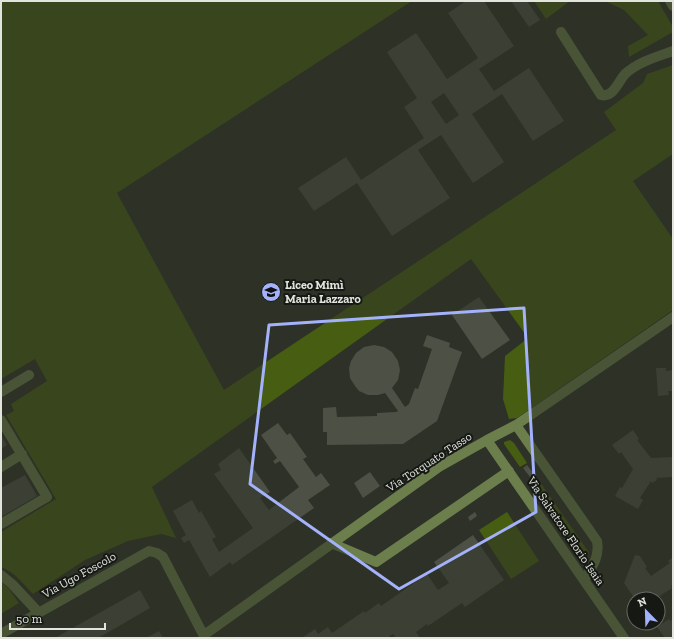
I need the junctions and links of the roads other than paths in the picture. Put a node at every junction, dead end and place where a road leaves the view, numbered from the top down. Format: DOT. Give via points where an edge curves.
graph roads {
  1 [pos="670,1"];
  2 [pos="673,6"];
  3 [pos="562,32"];
  4 [pos="673,51"];
  5 [pos="673,317"];
  6 [pos="29,375"];
  7 [pos="1,392"];
  8 [pos="1,420"];
  9 [pos="516,426"];
  10 [pos="487,440"];
  11 [pos="22,454"];
  12 [pos="1,467"];
  13 [pos="509,471"];
  14 [pos="1,524"];
  15 [pos="331,543"];
  16 [pos="1,575"];
  17 [pos="584,580"];
  18 [pos="39,613"];
  19 [pos="1,634"];
  20 [pos="204,636"];
  21 [pos="624,638"];
  1 -- 2 [label="street"];
  3 -- 4 [label="street" via="601,95 605,96 610,94 632,68"];
  5 -- 9 [label="street, Via Torquato Tasso"];
  6 -- 7 [label="street"];
  8 -- 11 [label="street"];
  9 -- 10 [label="street, Via Torquato Tasso"];
  9 -- 17 [label="street" via="598,541 597,558"];
  10 -- 13 [label="street, Via Salvatore Florio Isaia"];
  10 -- 15 [label="street, Via Torquato Tasso" via="440,468"];
  11 -- 12 [label="street"];
  11 -- 14 [label="street" via="47,497"];
  13 -- 15 [label="street" via="376,562"];
  13 -- 17 [label="street, Via Salvatore Florio Isaia"];
  15 -- 20 [label="street, Via Torquato Tasso"];
  16 -- 18 [label="street"];
  17 -- 21 [label="street, Via Salvatore Florio Isaia"];
  18 -- 19 [label="street, Via Ugo Foscolo"];
  18 -- 20 [label="street, Via Ugo Foscolo" via="149,551 163,557"];
}
